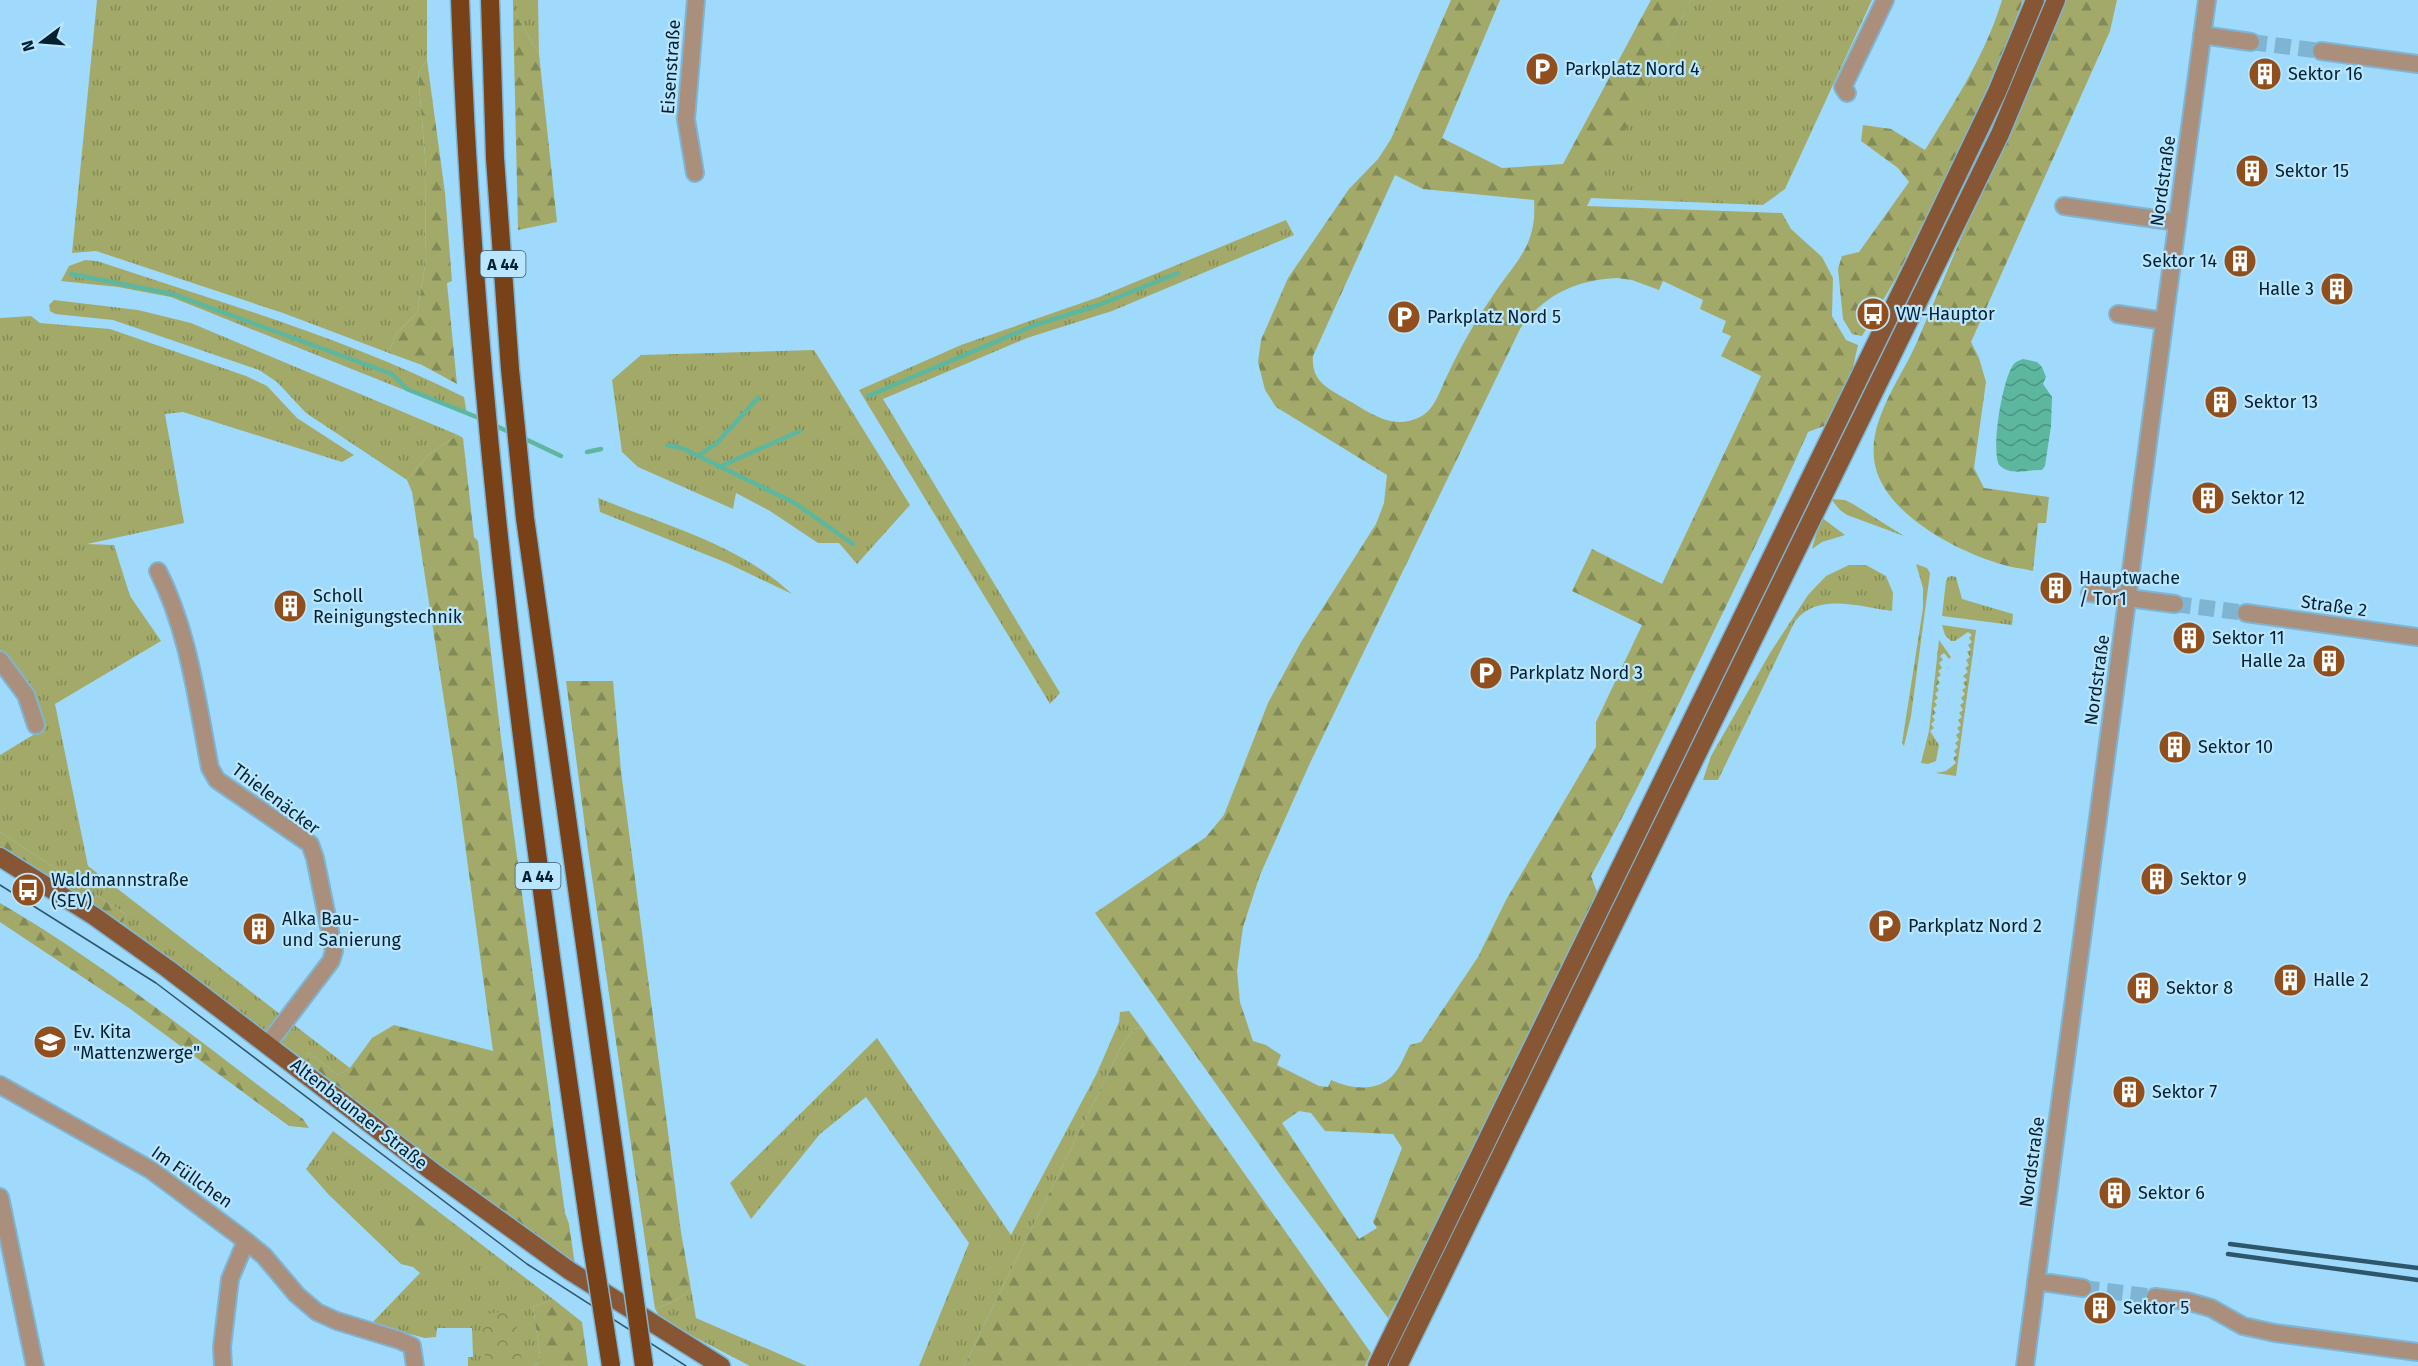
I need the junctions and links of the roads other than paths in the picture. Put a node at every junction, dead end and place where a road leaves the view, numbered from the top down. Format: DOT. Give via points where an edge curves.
graph roads {
  1 [pos="460,0"];
  2 [pos="490,0"];
  3 [pos="696,0"];
  4 [pos="1885,0"];
  5 [pos="2035,0"];
  6 [pos="2056,0"];
  7 [pos="2207,0"];
  8 [pos="2202,35"];
  9 [pos="2251,42"];
  10 [pos="2321,51"];
  11 [pos="2418,64"];
  12 [pos="1847,93"];
  13 [pos="695,173"];
  14 [pos="2064,206"];
  15 [pos="2177,222"];
  16 [pos="2118,314"];
  17 [pos="2164,321"];
  18 [pos="159,571"];
  19 [pos="2090,592"];
  20 [pos="2127,597"];
  21 [pos="2175,604"];
  22 [pos="2246,613"];
  23 [pos="2418,636"];
  24 [pos="0,660"];
  25 [pos="36,725"];
  26 [pos="0,857"];
  27 [pos="268,1044"];
  28 [pos="0,1085"];
  29 [pos="0,1197"];
  30 [pos="246,1241"];
  31 [pos="2036,1281"];
  32 [pos="2083,1288"];
  33 [pos="2155,1297"];
  34 [pos="2418,1352"];
  35 [pos="35,1366"];
  36 [pos="223,1366"];
  37 [pos="415,1366"];
  38 [pos="611,1366"];
  39 [pos="644,1366"];
  40 [pos="721,1366"];
  41 [pos="1377,1366"];
  42 [pos="1398,1366"];
  43 [pos="2025,1366"];
  1 -- 38 [label="highway, A 44, bridge" via="465,146 496,512 539,886"];
  2 -- 39 [label="highway, A 44, bridge" via="495,158 525,518"];
  3 -- 13 [label="street, Eisenstraße" via="686,119"];
  4 -- 12 [label="street" via="1848,73 1844,87"];
  5 -- 41 [label="main road" via="1997,92 1920,253"];
  6 -- 42 [label="main road" via="2000,134"];
  7 -- 8 [label="street, Nordstraße"];
  8 -- 9 [label="street"];
  8 -- 15 [label="street, Nordstraße"];
  10 -- 11 [label="street"];
  14 -- 15 [label="street"];
  15 -- 17 [label="street, Nordstraße"];
  16 -- 17 [label="street"];
  17 -- 20 [label="street, Nordstraße"];
  18 -- 27 [label="street, Thielenäcker" via="183,634 210,768 217,780 310,844 315,858 334,951 331,961"];
  19 -- 20 [label="street"];
  20 -- 21 [label="street"];
  20 -- 31 [label="street, Nordstraße"];
  22 -- 23 [label="street, Straße 2"];
  24 -- 25 [label="street" via="26,695"];
  26 -- 27 [label="main road, Altenbaunaer Straße" via="112,929"];
  27 -- 40 [label="main road, Altenbaunaer Straße" via="433,1172 570,1271"];
  28 -- 30 [label="street, Im Füllchen" via="151,1170"];
  29 -- 35 [label="street"];
  30 -- 36 [label="street" via="230,1279"];
  30 -- 37 [label="street, Im Füllchen" via="317,1312 412,1346"];
  31 -- 32 [label="street"];
  31 -- 43 [label="street, Nordstraße"];
  33 -- 34 [label="street" via="2211,1308 2242,1326 2275,1333"];
}
